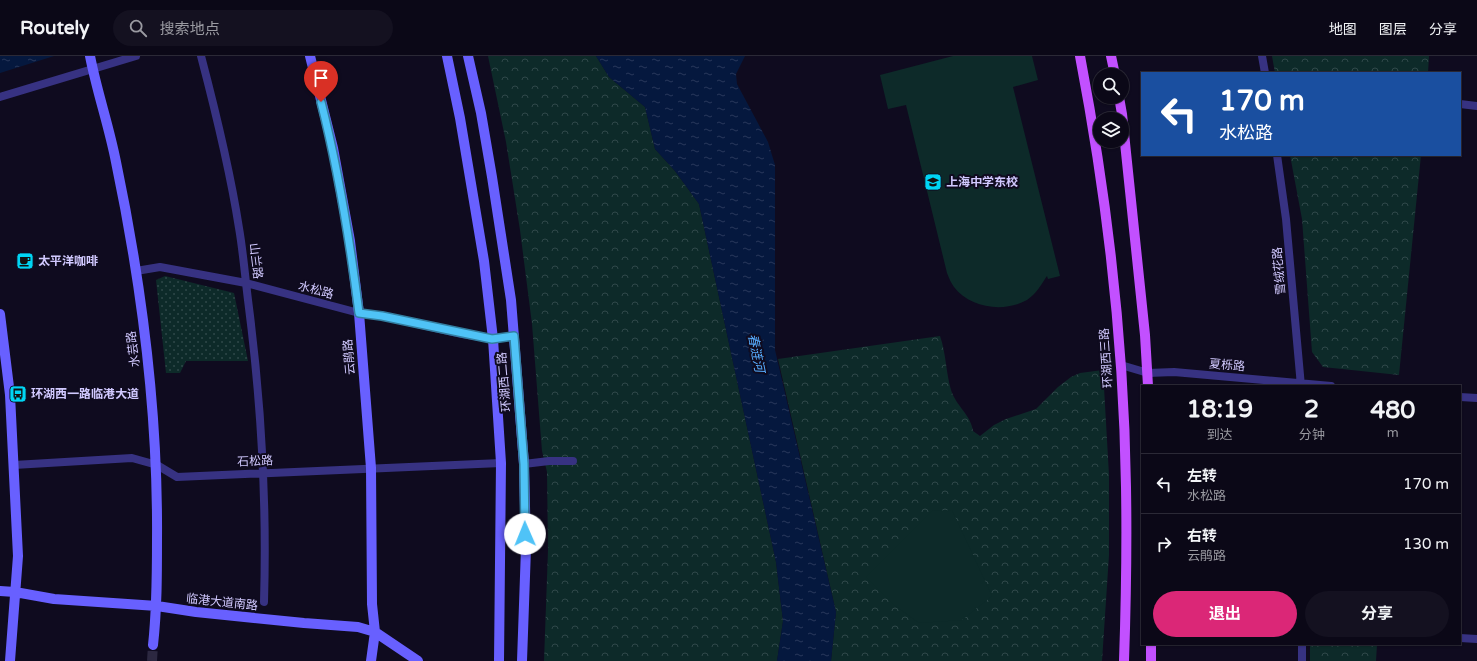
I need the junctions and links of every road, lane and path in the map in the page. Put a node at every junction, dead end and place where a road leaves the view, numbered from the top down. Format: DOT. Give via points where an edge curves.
graph roads {
  1 [pos="90,56"];
  2 [pos="136,56"];
  3 [pos="201,56"];
  4 [pos="310,56"];
  5 [pos="446,56"];
  6 [pos="468,56"];
  7 [pos="1080,56"];
  8 [pos="1111,56"];
  9 [pos="1262,56"];
  10 [pos="1114,68"];
  11 [pos="93,69"];
  12 [pos="1265,72"];
  13 [pos="0,97"];
  14 [pos="1120,104"];
  15 [pos="1461,104"];
  16 [pos="1477,106"];
  17 [pos="1277,156"];
  18 [pos="136,270"];
  19 [pos="246,284"];
  20 [pos="359,313"];
  21 [pos="0,314"];
  22 [pos="514,336"];
  23 [pos="492,339"];
  24 [pos="1121,365"];
  25 [pos="1148,373"];
  26 [pos="1148,385"];
  27 [pos="1300,385"];
  28 [pos="1461,397"];
  29 [pos="1477,398"];
  30 [pos="573,461"];
  31 [pos="501,463"];
  32 [pos="524,464"];
  33 [pos="14,465"];
  34 [pos="157,465"];
  35 [pos="371,468"];
  36 [pos="264,473"];
  37 [pos="0,592"];
  38 [pos="15,592"];
  39 [pos="264,602"];
  40 [pos="157,606"];
  41 [pos="375,632"];
  42 [pos="1461,638"];
  43 [pos="1477,639"];
  44 [pos="154,645"];
  45 [pos="1151,645"];
  46 [pos="1302,645"];
  47 [pos="10,661"];
  48 [pos="371,661"];
  49 [pos="418,661"];
  50 [pos="499,661"];
  51 [pos="522,661"];
  52 [pos="1124,661"];
  53 [pos="1151,661"];
  54 [pos="1302,661"];
  1 -- 11 [label="street, 水芸路"];
  2 -- 11 [label="street"];
  3 -- 19 [label="street, 山兰路" via="227,166"];
  4 -- 20 [label="street, 云鹃路" via="333,148 350,241"];
  5 -- 23 [label="street, 环湖西二路" via="460,118 484,261"];
  6 -- 22 [label="street, 环湖西二路" via="493,184"];
  7 -- 24 [label="main road, 环湖西三路" via="1106,210"];
  8 -- 10 [label="main road"];
  9 -- 12 [label="street"];
  11 -- 13 [label="street"];
  11 -- 18 [label="street, 水芸路" via="116,160"];
  14 -- 25 [label="main road"];
  15 -- 16 [label="street"];
  17 -- 27 [label="street, 雪绒花路" via="1286,219"];
  18 -- 19 [label="street, 水松路" via="160,267"];
  18 -- 34 [label="street, 水芸路" via="148,362"];
  19 -- 20 [label="street, 水松路"];
  19 -- 36 [label="street, 山兰路" via="256,359"];
  20 -- 23 [label="street, 水松路"];
  20 -- 35 [label="street, 云鹃路"];
  21 -- 33 [label="street" via="10,395"];
  22 -- 23 [label="street, 水松路"];
  22 -- 32 [label="street, 环湖西二路"];
  23 -- 31 [label="street, 环湖西二路"];
  24 -- 25 [label="street, 夏栎路"];
  24 -- 52 [label="main road, 环湖西三路" via="1126,486"];
  25 -- 26 [label="main road"];
  25 -- 27 [label="street, 夏栎路" via="1174,372"];
  28 -- 29 [label="street"];
  30 -- 32 [label="street"];
  31 -- 35 [label="street, 石松路"];
  31 -- 50 [label="street, 环湖西二路"];
  32 -- 51 [label="street, 环湖西二路" via="526,548"];
  33 -- 34 [label="street, 石松路" via="132,458"];
  33 -- 38 [label="street" via="18,556"];
  34 -- 36 [label="street, 石松路" via="177,476"];
  34 -- 40 [label="street, 水芸路"];
  35 -- 36 [label="street, 石松路"];
  35 -- 41 [label="street, 云鹃路" via="372,604"];
  36 -- 39 [label="street, 山兰路"];
  37 -- 38 [label="street, 临港大道南路"];
  38 -- 40 [label="street, 临港大道南路" via="54,599"];
  38 -- 47 [label="street"];
  40 -- 41 [label="street, 临港大道南路" via="219,615 358,627"];
  40 -- 44 [label="street, 水芸路"];
  41 -- 48 [label="street, 云鹃路"];
  41 -- 49 [label="street, 临港大道南路"];
  42 -- 43 [label="street"];
  45 -- 53 [label="main road"];
  46 -- 54 [label="street"];
}
